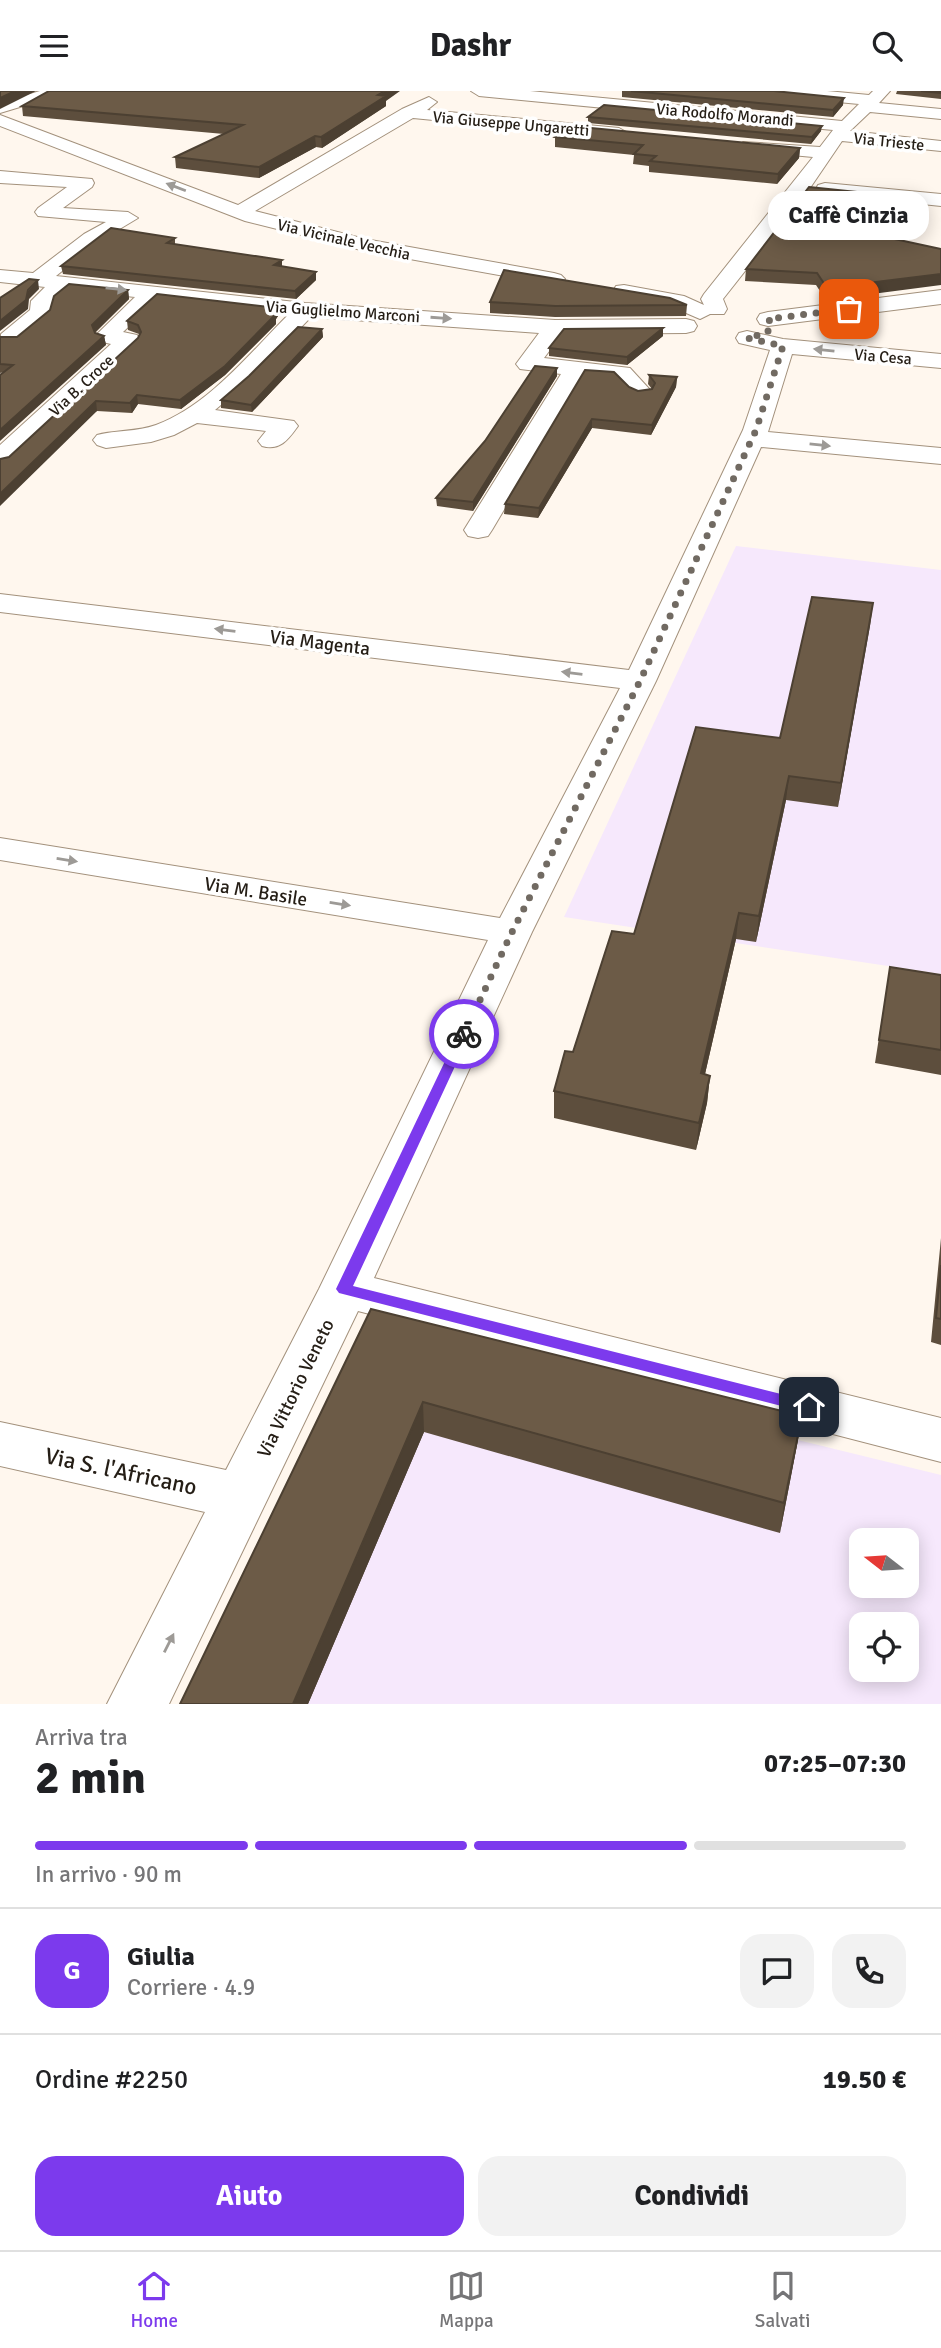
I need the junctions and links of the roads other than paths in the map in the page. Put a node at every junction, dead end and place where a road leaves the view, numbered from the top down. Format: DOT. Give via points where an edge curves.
graph roads {
  1 [pos="479,91"];
  2 [pos="774,91"];
  3 [pos="51,92"];
  4 [pos="435,99"];
  5 [pos="873,99"];
  6 [pos="0,108"];
  7 [pos="408,113"];
  8 [pos="941,114"];
  9 [pos="0,120"];
  10 [pos="842,131"];
  11 [pos="630,134"];
  12 [pos="727,143"];
  13 [pos="941,146"];
  14 [pos="338,153"];
  15 [pos="824,153"];
  16 [pos="0,177"];
  17 [pos="800,187"];
  18 [pos="207,199"];
  19 [pos="941,200"];
  20 [pos="240,212"];
  21 [pos="0,276"];
  22 [pos="38,280"];
  23 [pos="570,282"];
  24 [pos="64,283"];
  25 [pos="318,288"];
  26 [pos="610,289"];
  27 [pos="152,293"];
  28 [pos="941,297"];
  29 [pos="301,309"];
  30 [pos="701,320"];
  31 [pos="761,322"];
  32 [pos="555,327"];
  33 [pos="9,339"];
  34 [pos="738,339"];
  35 [pos="941,361"];
  36 [pos="576,369"];
  37 [pos="640,392"];
  38 [pos="193,415"];
  39 [pos="752,438"];
  40 [pos="106,440"];
  41 [pos="271,442"];
  42 [pos="941,456"];
  43 [pos="0,459"];
  44 [pos="478,530"];
  45 [pos="0,603"];
  46 [pos="640,681"];
  47 [pos="0,849"];
  48 [pos="512,932"];
  49 [pos="344,1289"];
  50 [pos="941,1440"];
  51 [pos="0,1444"];
  52 [pos="242,1497"];
  53 [pos="138,1704"];
  1 -- 10 [label="street, Via Rodolfo Morandi"];
  2 -- 5 [label="street"];
  3 -- 6 [label="street"];
  3 -- 9 [label="street"];
  4 -- 7 [label="street"];
  5 -- 8 [label="street"];
  5 -- 10 [label="street"];
  7 -- 11 [label="street, Via Giuseppe Ungaretti"];
  7 -- 14 [label="street"];
  18 -- 9 [label="street, Via Vicinale Vecchia, one-way"];
  10 -- 13 [label="street, Via Trieste"];
  10 -- 15 [label="street"];
  12 -- 15 [label="street"];
  14 -- 18 [label="street" via="259,190"];
  14 -- 20 [label="street"];
  15 -- 17 [label="street"];
  16 -- 22 [label="street" via="85,183 45,212 128,218 91,239"];
  17 -- 19 [label="street"];
  17 -- 30 [label="street" via="712,299"];
  18 -- 20 [label="street, Via Vicinale Vecchia"];
  20 -- 23 [label="street, Via Vicinale Vecchia" via="391,252"];
  21 -- 22 [label="street, Via Guglielmo Marconi"];
  22 -- 24 [label="street, Via Guglielmo Marconi"];
  24 -- 27 [label="street, Via Guglielmo Marconi, one-way"];
  24 -- 33 [label="street" via="42,301 41,312"];
  25 -- 29 [label="street"];
  26 -- 30 [label="street" via="676,300"];
  27 -- 29 [label="street, Via Guglielmo Marconi"];
  27 -- 43 [label="street, Via B. Croce" via="106,337 129,340"];
  28 -- 31 [label="street"];
  29 -- 32 [label="street, Via Guglielmo Marconi, one-way"];
  29 -- 38 [label="street"];
  30 -- 31 [label="street, Via Guglielmo Marconi"];
  30 -- 32 [label="street, Via Guglielmo Marconi"];
  31 -- 34 [label="street"];
  35 -- 31 [label="street, Via Cesa, one-way"];
  31 -- 39 [label="street, Via Vittorio Veneto"];
  32 -- 36 [label="street" via="528,364"];
  36 -- 37 [label="street" via="622,373"];
  36 -- 44 [label="street"];
  38 -- 40 [label="street" via="167,429"];
  38 -- 41 [label="street" via="285,426"];
  39 -- 42 [label="street, one-way"];
  39 -- 46 [label="street, Via Vittorio Veneto"];
  46 -- 45 [label="street, Via Magenta, one-way"];
  46 -- 48 [label="street, Via Vittorio Veneto"];
  47 -- 48 [label="street, Via M. Basile, one-way"];
  48 -- 49 [label="street, Via Vittorio Veneto"];
  49 -- 50 [label="street"];
  49 -- 52 [label="street, Via Vittorio Veneto"];
  51 -- 52 [label="street, Via S. l'Africano"];
  53 -- 52 [label="street, Via Vittorio Veneto, one-way"];
}
